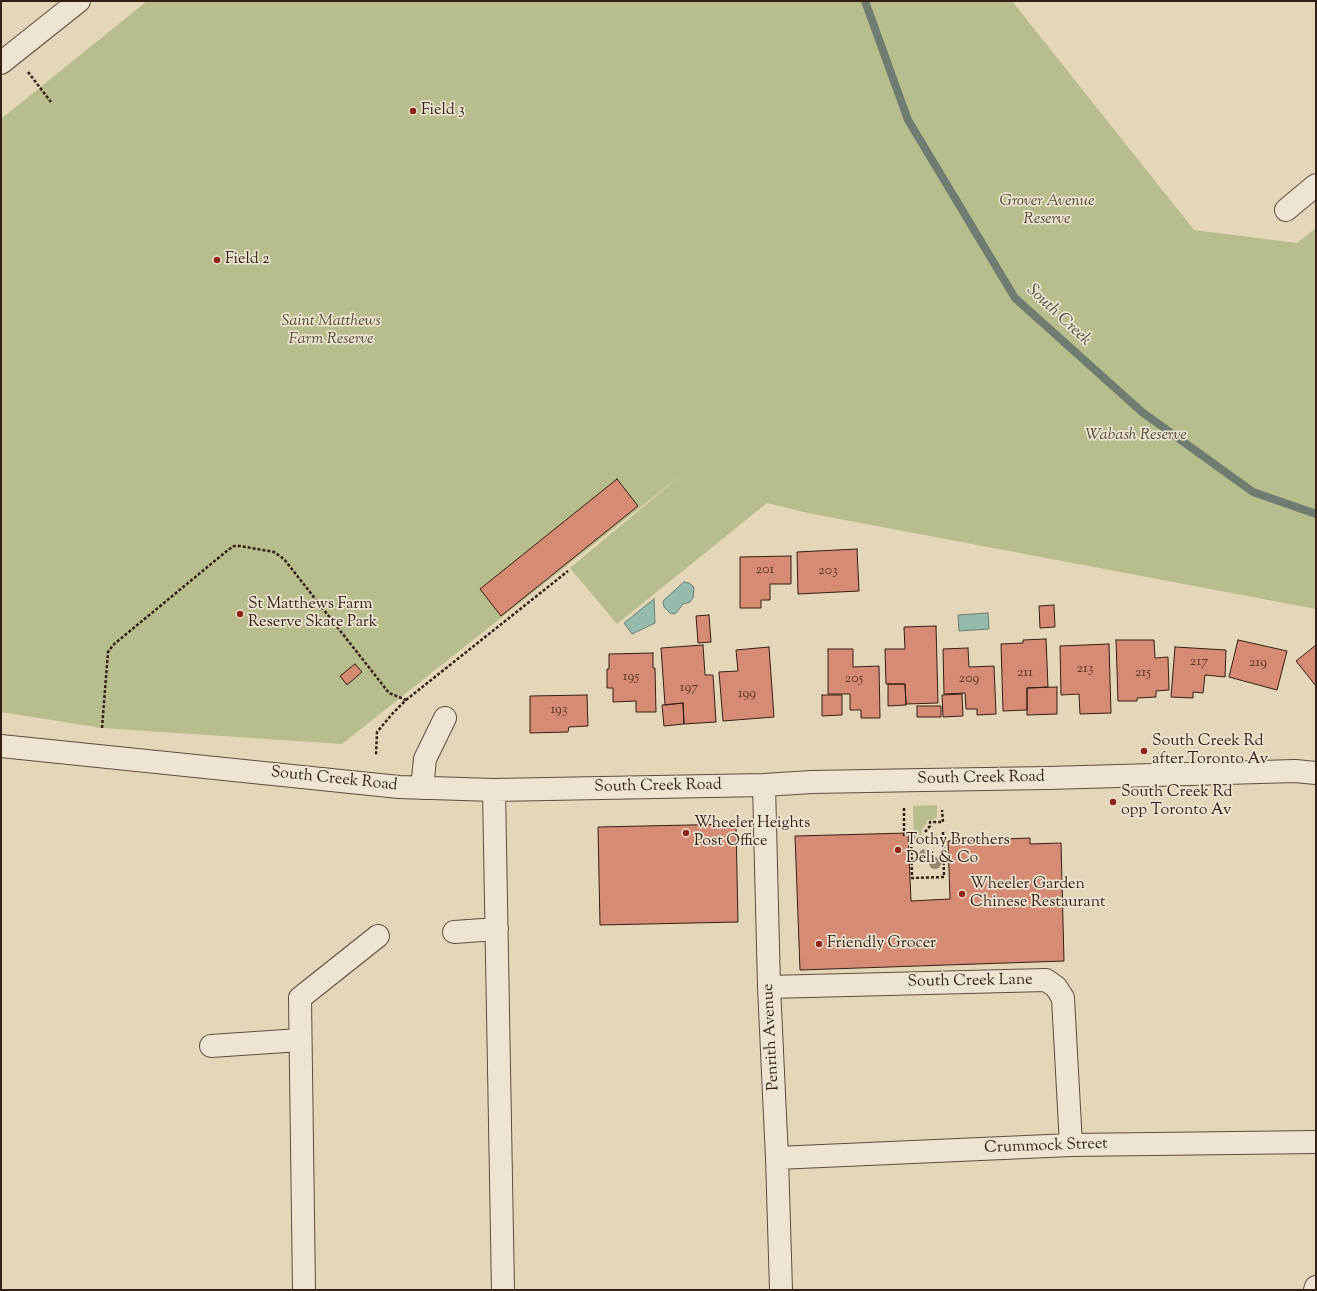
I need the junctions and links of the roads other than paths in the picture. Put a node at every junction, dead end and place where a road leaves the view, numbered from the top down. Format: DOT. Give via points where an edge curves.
graph roads {
  1 [pos="79,1"];
  2 [pos="1,63"];
  3 [pos="1316,185"];
  4 [pos="1286,210"];
  5 [pos="445,718"];
  6 [pos="1,746"];
  7 [pos="1316,773"];
  8 [pos="764,785"];
  9 [pos="422,788"];
  10 [pos="494,790"];
  11 [pos="497,929"];
  12 [pos="454,932"];
  13 [pos="378,936"];
  14 [pos="769,987"];
  15 [pos="300,1040"];
  16 [pos="211,1046"];
  17 [pos="1316,1142"];
  18 [pos="1071,1145"];
  19 [pos="777,1158"];
  20 [pos="304,1290"];
  21 [pos="503,1290"];
  22 [pos="781,1290"];
  1 -- 2 [label="street"];
  3 -- 4 [label="street"];
  5 -- 9 [label="street" via="425,759"];
  6 -- 9 [label="street, South Creek Road"];
  7 -- 8 [label="street, South Creek Road" via="876,780"];
  8 -- 10 [label="street, South Creek Road"];
  8 -- 14 [label="street, Penrith Avenue"];
  9 -- 10 [label="street, South Creek Road"];
  10 -- 11 [label="street"];
  11 -- 12 [label="street"];
  11 -- 21 [label="street"];
  13 -- 15 [label="street" via="300,998"];
  14 -- 18 [label="street, South Creek Lane" via="1046,980 1056,987 1063,998"];
  14 -- 19 [label="street, Penrith Avenue"];
  15 -- 16 [label="street"];
  15 -- 20 [label="street"];
  17 -- 18 [label="street, Crummock Street"];
  18 -- 19 [label="street, Crummock Street"];
  19 -- 22 [label="street, Penrith Avenue"];
}
